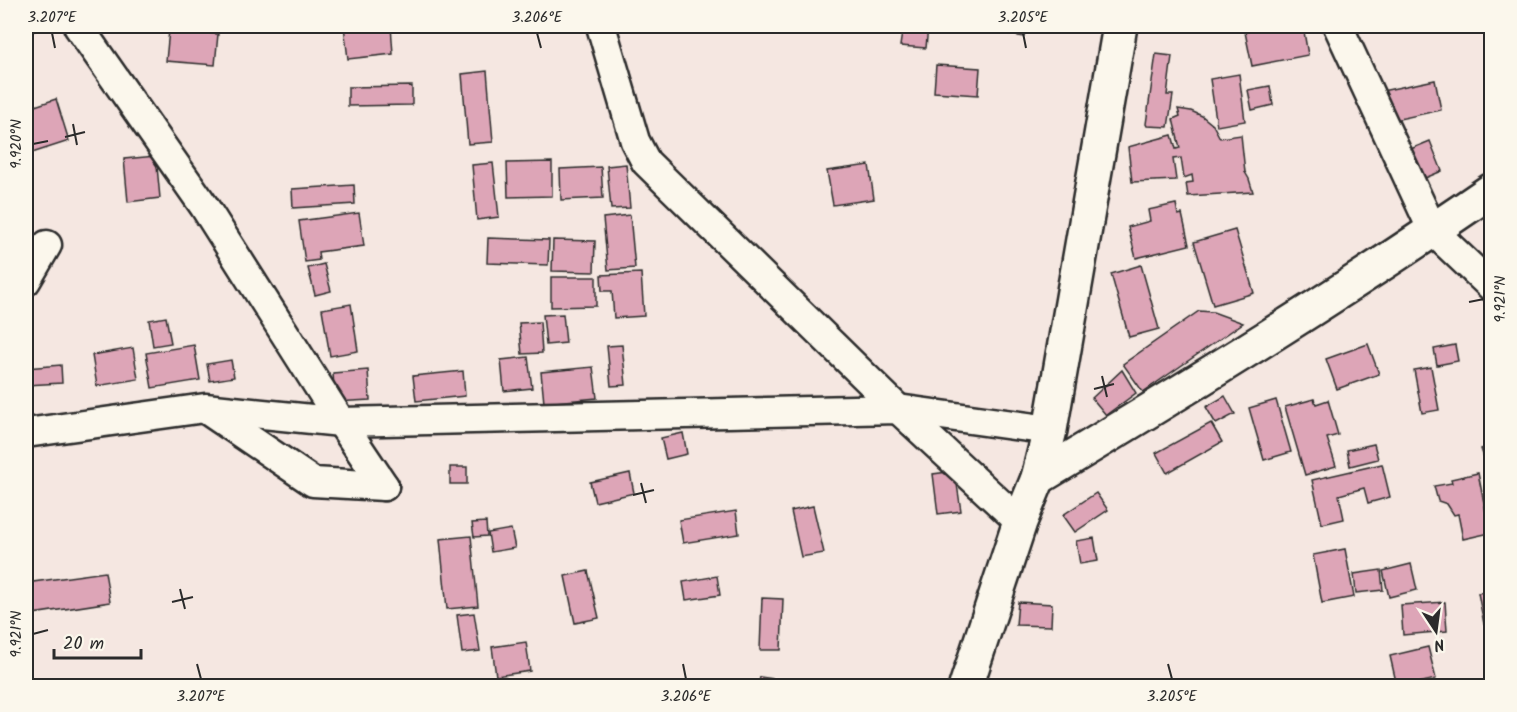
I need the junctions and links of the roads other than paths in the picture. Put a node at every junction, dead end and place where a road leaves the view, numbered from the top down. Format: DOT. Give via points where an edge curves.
graph roads {
  1 [pos="78,26"];
  2 [pos="601,26"];
  3 [pos="1120,26"];
  4 [pos="1338,26"];
  5 [pos="1491,190"];
  6 [pos="1433,231"];
  7 [pos="47,245"];
  8 [pos="26,280"];
  9 [pos="1491,287"];
  10 [pos="205,408"];
  11 [pos="898,409"];
  12 [pos="340,422"];
  13 [pos="1050,430"];
  14 [pos="26,433"];
  15 [pos="1038,478"];
  16 [pos="1020,522"];
  17 [pos="966,687"];
  1 -- 12 [label="street" via="204,207"];
  2 -- 11 [label="street" via="635,141 646,162"];
  3 -- 13 [label="main road"];
  4 -- 6 [label="street"];
  5 -- 6 [label="main road"];
  6 -- 9 [label="street"];
  6 -- 15 [label="main road"];
  7 -- 8 [label="street"];
  10 -- 12 [label="street"];
  10 -- 12 [label="street" via="313,482 384,486"];
  10 -- 14 [label="street"];
  11 -- 12 [label="street"];
  11 -- 13 [label="street"];
  11 -- 16 [label="street"];
  13 -- 15 [label="main road"];
  15 -- 16 [label="main road"];
  16 -- 17 [label="main road"];
}
